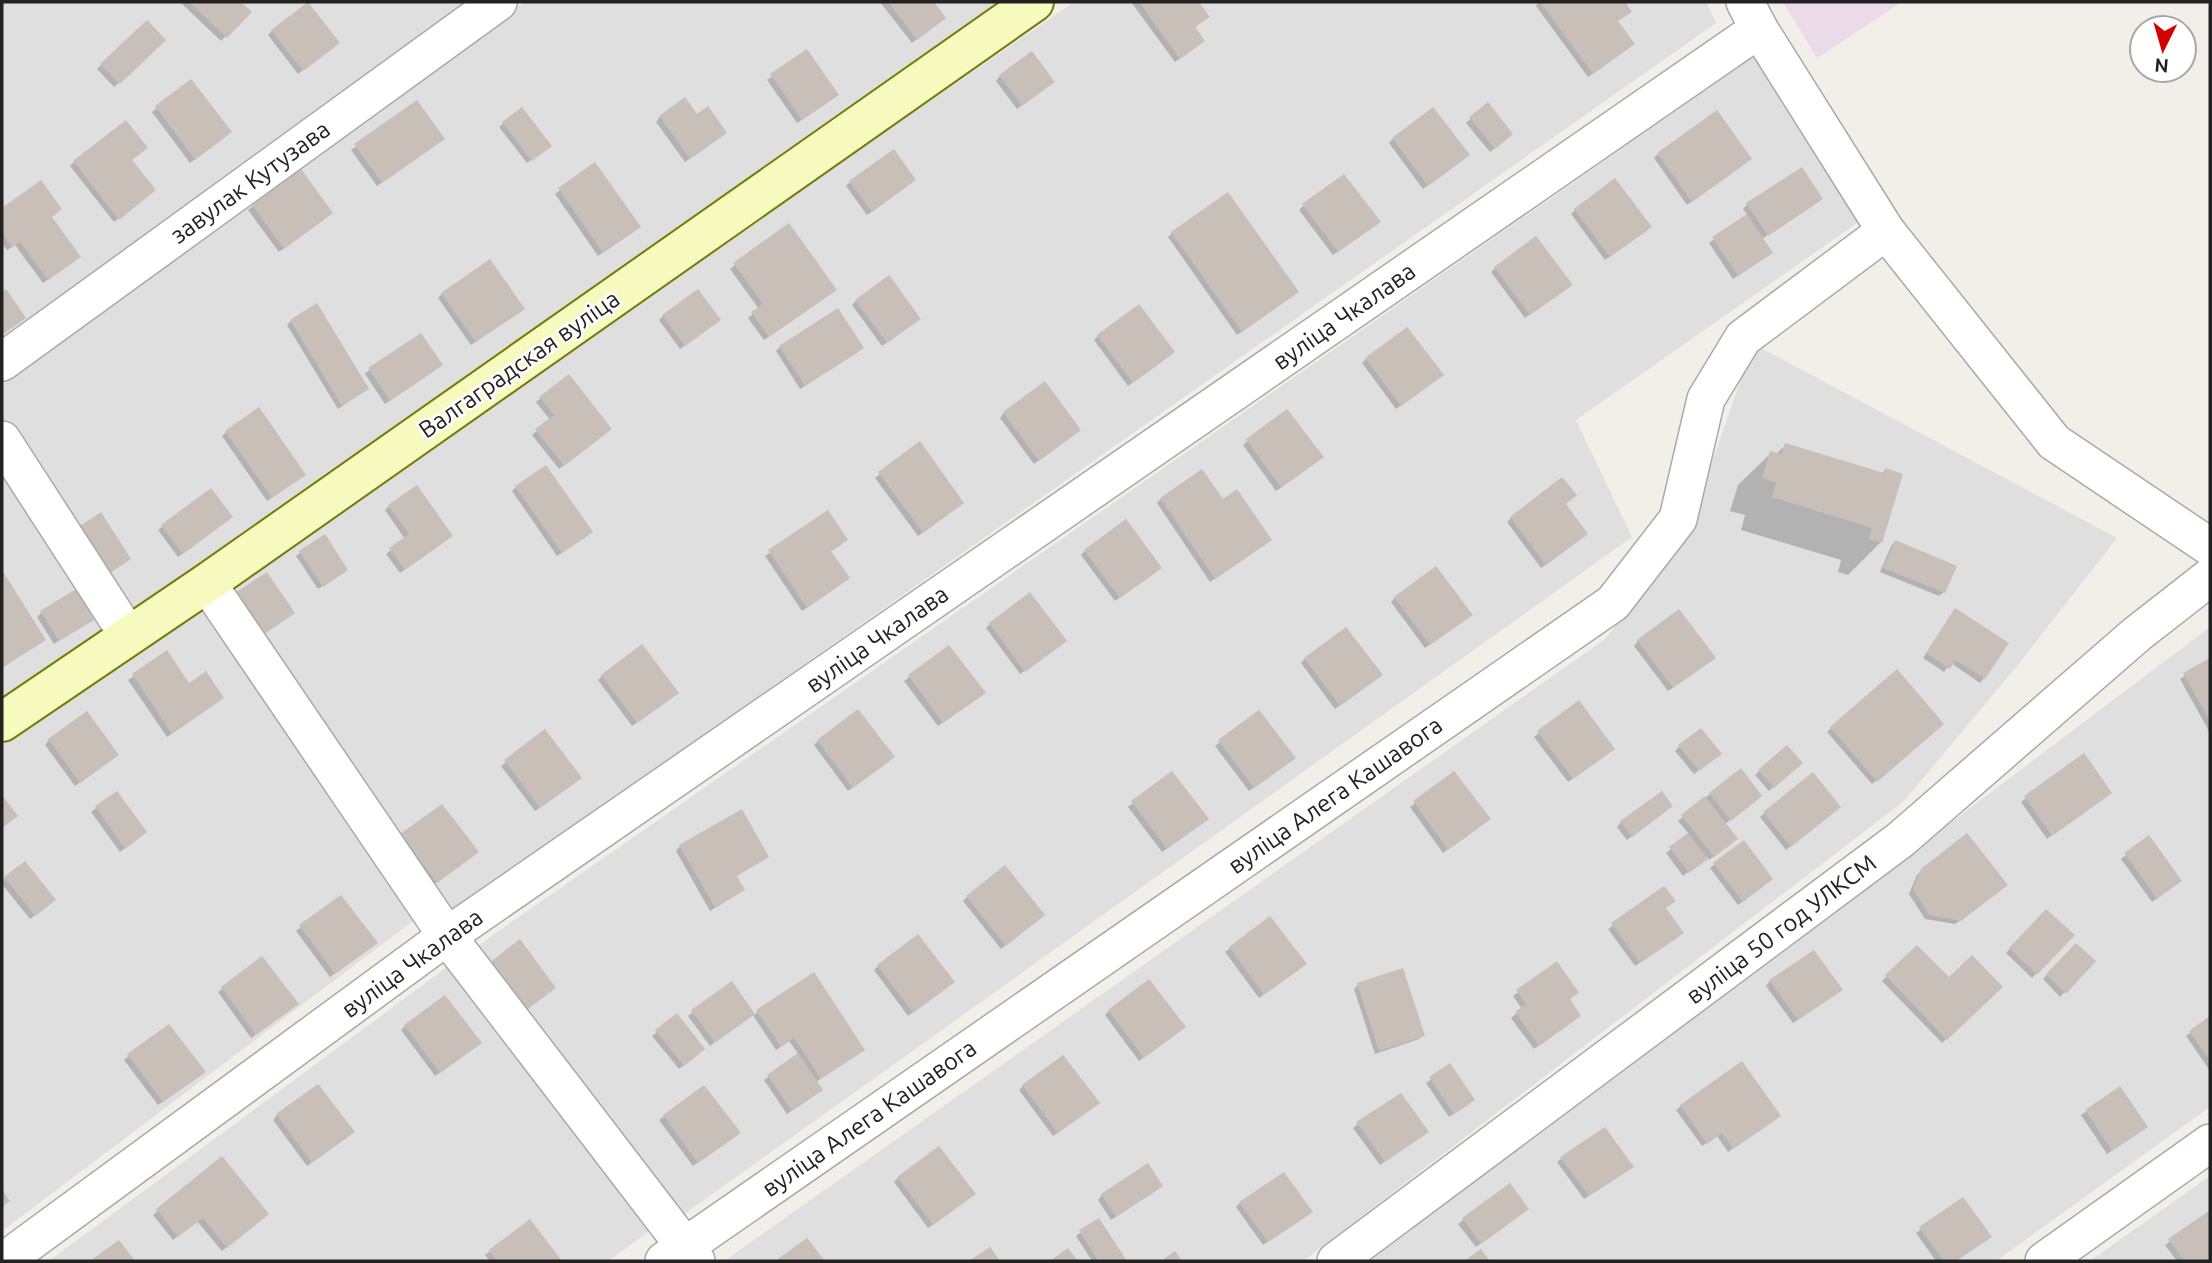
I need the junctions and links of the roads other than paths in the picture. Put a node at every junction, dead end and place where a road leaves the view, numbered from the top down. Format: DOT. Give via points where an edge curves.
graph roads {
  1 [pos="498,2"];
  2 [pos="1034,2"];
  3 [pos="1752,15"];
  4 [pos="1886,231"];
  5 [pos="2,362"];
  6 [pos="2,440"];
  7 [pos="2210,547"];
  8 [pos="2210,577"];
  9 [pos="207,583"];
  10 [pos="128,635"];
  11 [pos="2,722"];
  12 [pos="447,936"];
  13 [pos="2210,1143"];
  14 [pos="681,1256"];
  15 [pos="4,1261"];
  16 [pos="1336,1261"];
  17 [pos="2044,1261"];
  1 -- 5 [label="street, завулак Кутузава"];
  2 -- 9 [label="street, Валгаградская вуліца"];
  3 -- 4 [label="street"];
  3 -- 12 [label="street, вуліца Чкалава"];
  4 -- 7 [label="street" via="2054,442"];
  4 -- 14 [label="street, вуліца Алега Кашавога" via="1743,338 1706,399 1678,519 1613,603"];
  6 -- 10 [label="street"];
  8 -- 16 [label="street, вуліца 50 год УЛКСМ" via="2137,634 1900,840"];
  9 -- 10 [label="street, Валгаградская вуліца"];
  9 -- 12 [label="street"];
  10 -- 11 [label="street, Валгаградская вуліца"];
  12 -- 14 [label="street"];
  12 -- 15 [label="street, вуліца Чкалава"];
  13 -- 17 [label="street"];
}
